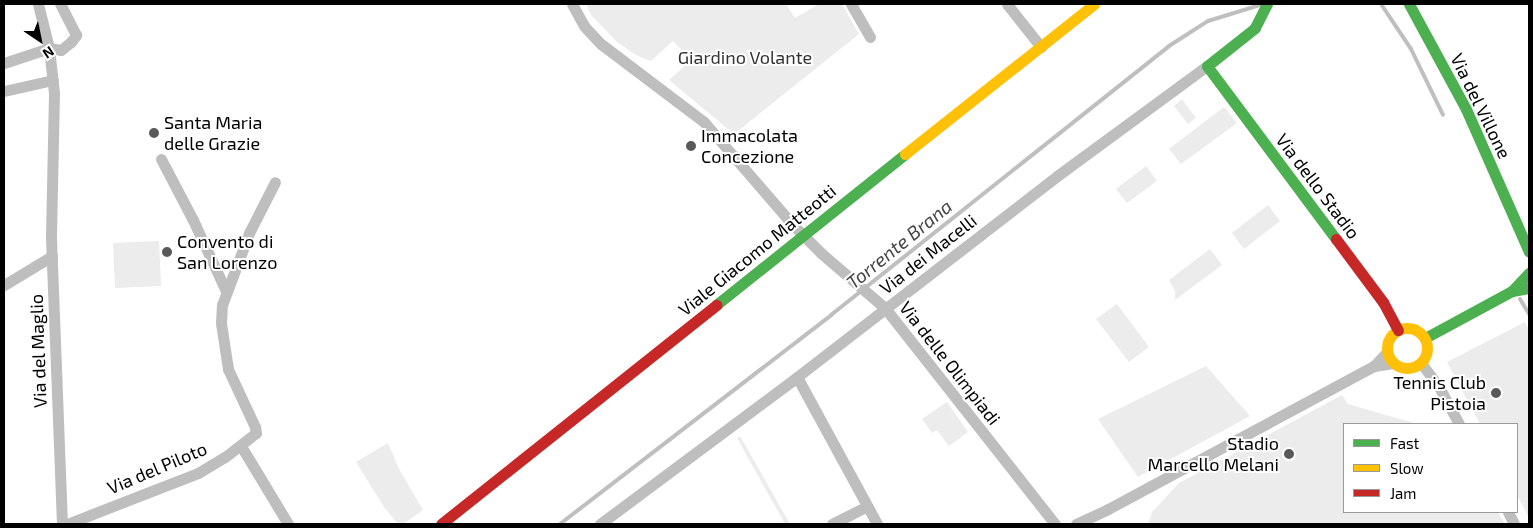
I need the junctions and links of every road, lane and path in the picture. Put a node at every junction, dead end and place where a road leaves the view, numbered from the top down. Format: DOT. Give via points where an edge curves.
graph roads {
  1 [pos="38,4"];
  2 [pos="60,4"];
  3 [pos="572,4"];
  4 [pos="851,4"];
  5 [pos="1007,4"];
  6 [pos="1094,4"];
  7 [pos="1267,4"];
  8 [pos="1409,4"];
  9 [pos="870,37"];
  10 [pos="1041,47"];
  11 [pos="49,48"];
  12 [pos="4,63"];
  13 [pos="1207,66"];
  14 [pos="53,80"];
  15 [pos="4,91"];
  16 [pos="161,159"];
  17 [pos="275,182"];
  18 [pos="804,235"];
  19 [pos="1529,252"];
  20 [pos="52,256"];
  21 [pos="1529,273"];
  22 [pos="4,285"];
  23 [pos="1529,288"];
  24 [pos="226,291"];
  25 [pos="1512,291"];
  26 [pos="885,308"];
  27 [pos="1398,330"];
  28 [pos="1425,338"];
  29 [pos="1387,352"];
  30 [pos="1393,363"];
  31 [pos="1422,363"];
  32 [pos="1374,366"];
  33 [pos="797,377"];
  34 [pos="1458,423"];
  35 [pos="241,446"];
  36 [pos="867,506"];
  37 [pos="1108,509"];
  38 [pos="1051,523"];
  39 [pos="62,524"];
  40 [pos="67,524"];
  41 [pos="288,524"];
  42 [pos="441,524"];
  43 [pos="602,524"];
  44 [pos="832,524"];
  45 [pos="877,524"];
  46 [pos="1076,524"];
  47 [pos="1095,524"];
  1 -- 11 [label="street, Via del Maglio"];
  2 -- 11 [label="street" via="76,35 61,50"];
  3 -- 18 [label="street, Via delle Olimpiadi" via="584,26 601,44 704,122"];
  4 -- 9 [label="street"];
  5 -- 10 [label="street"];
  6 -- 10 [label="street, Viale Giacomo Matteotti"];
  7 -- 13 [label="street, Via dei Macelli" via="1260,22"];
  8 -- 19 [label="street, Via del Villone" via="1466,110"];
  10 -- 18 [label="street, Viale Giacomo Matteotti"];
  11 -- 12 [label="street"];
  11 -- 14 [label="street, Via del Maglio"];
  13 -- 26 [label="street, Via dei Macelli"];
  13 -- 27 [label="street, Via dello Stadio" via="1383,302"];
  14 -- 15 [label="street"];
  14 -- 20 [label="street, Via del Maglio"];
  16 -- 24 [label="street"];
  17 -- 24 [label="street" via="249,233"];
  18 -- 26 [label="street, Via delle Olimpiadi"];
  18 -- 42 [label="street, Viale Giacomo Matteotti"];
  20 -- 22 [label="street"];
  20 -- 39 [label="street, Via del Maglio"];
  21 -- 25 [label="street"];
  23 -- 25 [label="street"];
  24 -- 35 [label="street, Via del Piloto" via="221,323 228,369 256,431"];
  25 -- 28 [label="street"];
  26 -- 33 [label="street, Via dei Macelli"];
  26 -- 38 [label="street, Via delle Olimpiadi"];
  27 -- 28 [label="street" via="1411,328"];
  27 -- 29 [label="street" via="1389,339"];
  28 -- 31 [label="street" via="1428,352"];
  29 -- 30 [label="street"];
  29 -- 32 [label="street"];
  30 -- 31 [label="street" via="1404,369"];
  30 -- 32 [label="street"];
  31 -- 34 [label="street"];
  32 -- 37 [label="street"];
  33 -- 36 [label="street"];
  33 -- 43 [label="street, Via dei Macelli"];
  35 -- 40 [label="street, Via del Piloto" via="198,473"];
  35 -- 41 [label="street"];
  36 -- 44 [label="street"];
  36 -- 45 [label="street"];
  37 -- 46 [label="street"];
  37 -- 47 [label="street"];
}
